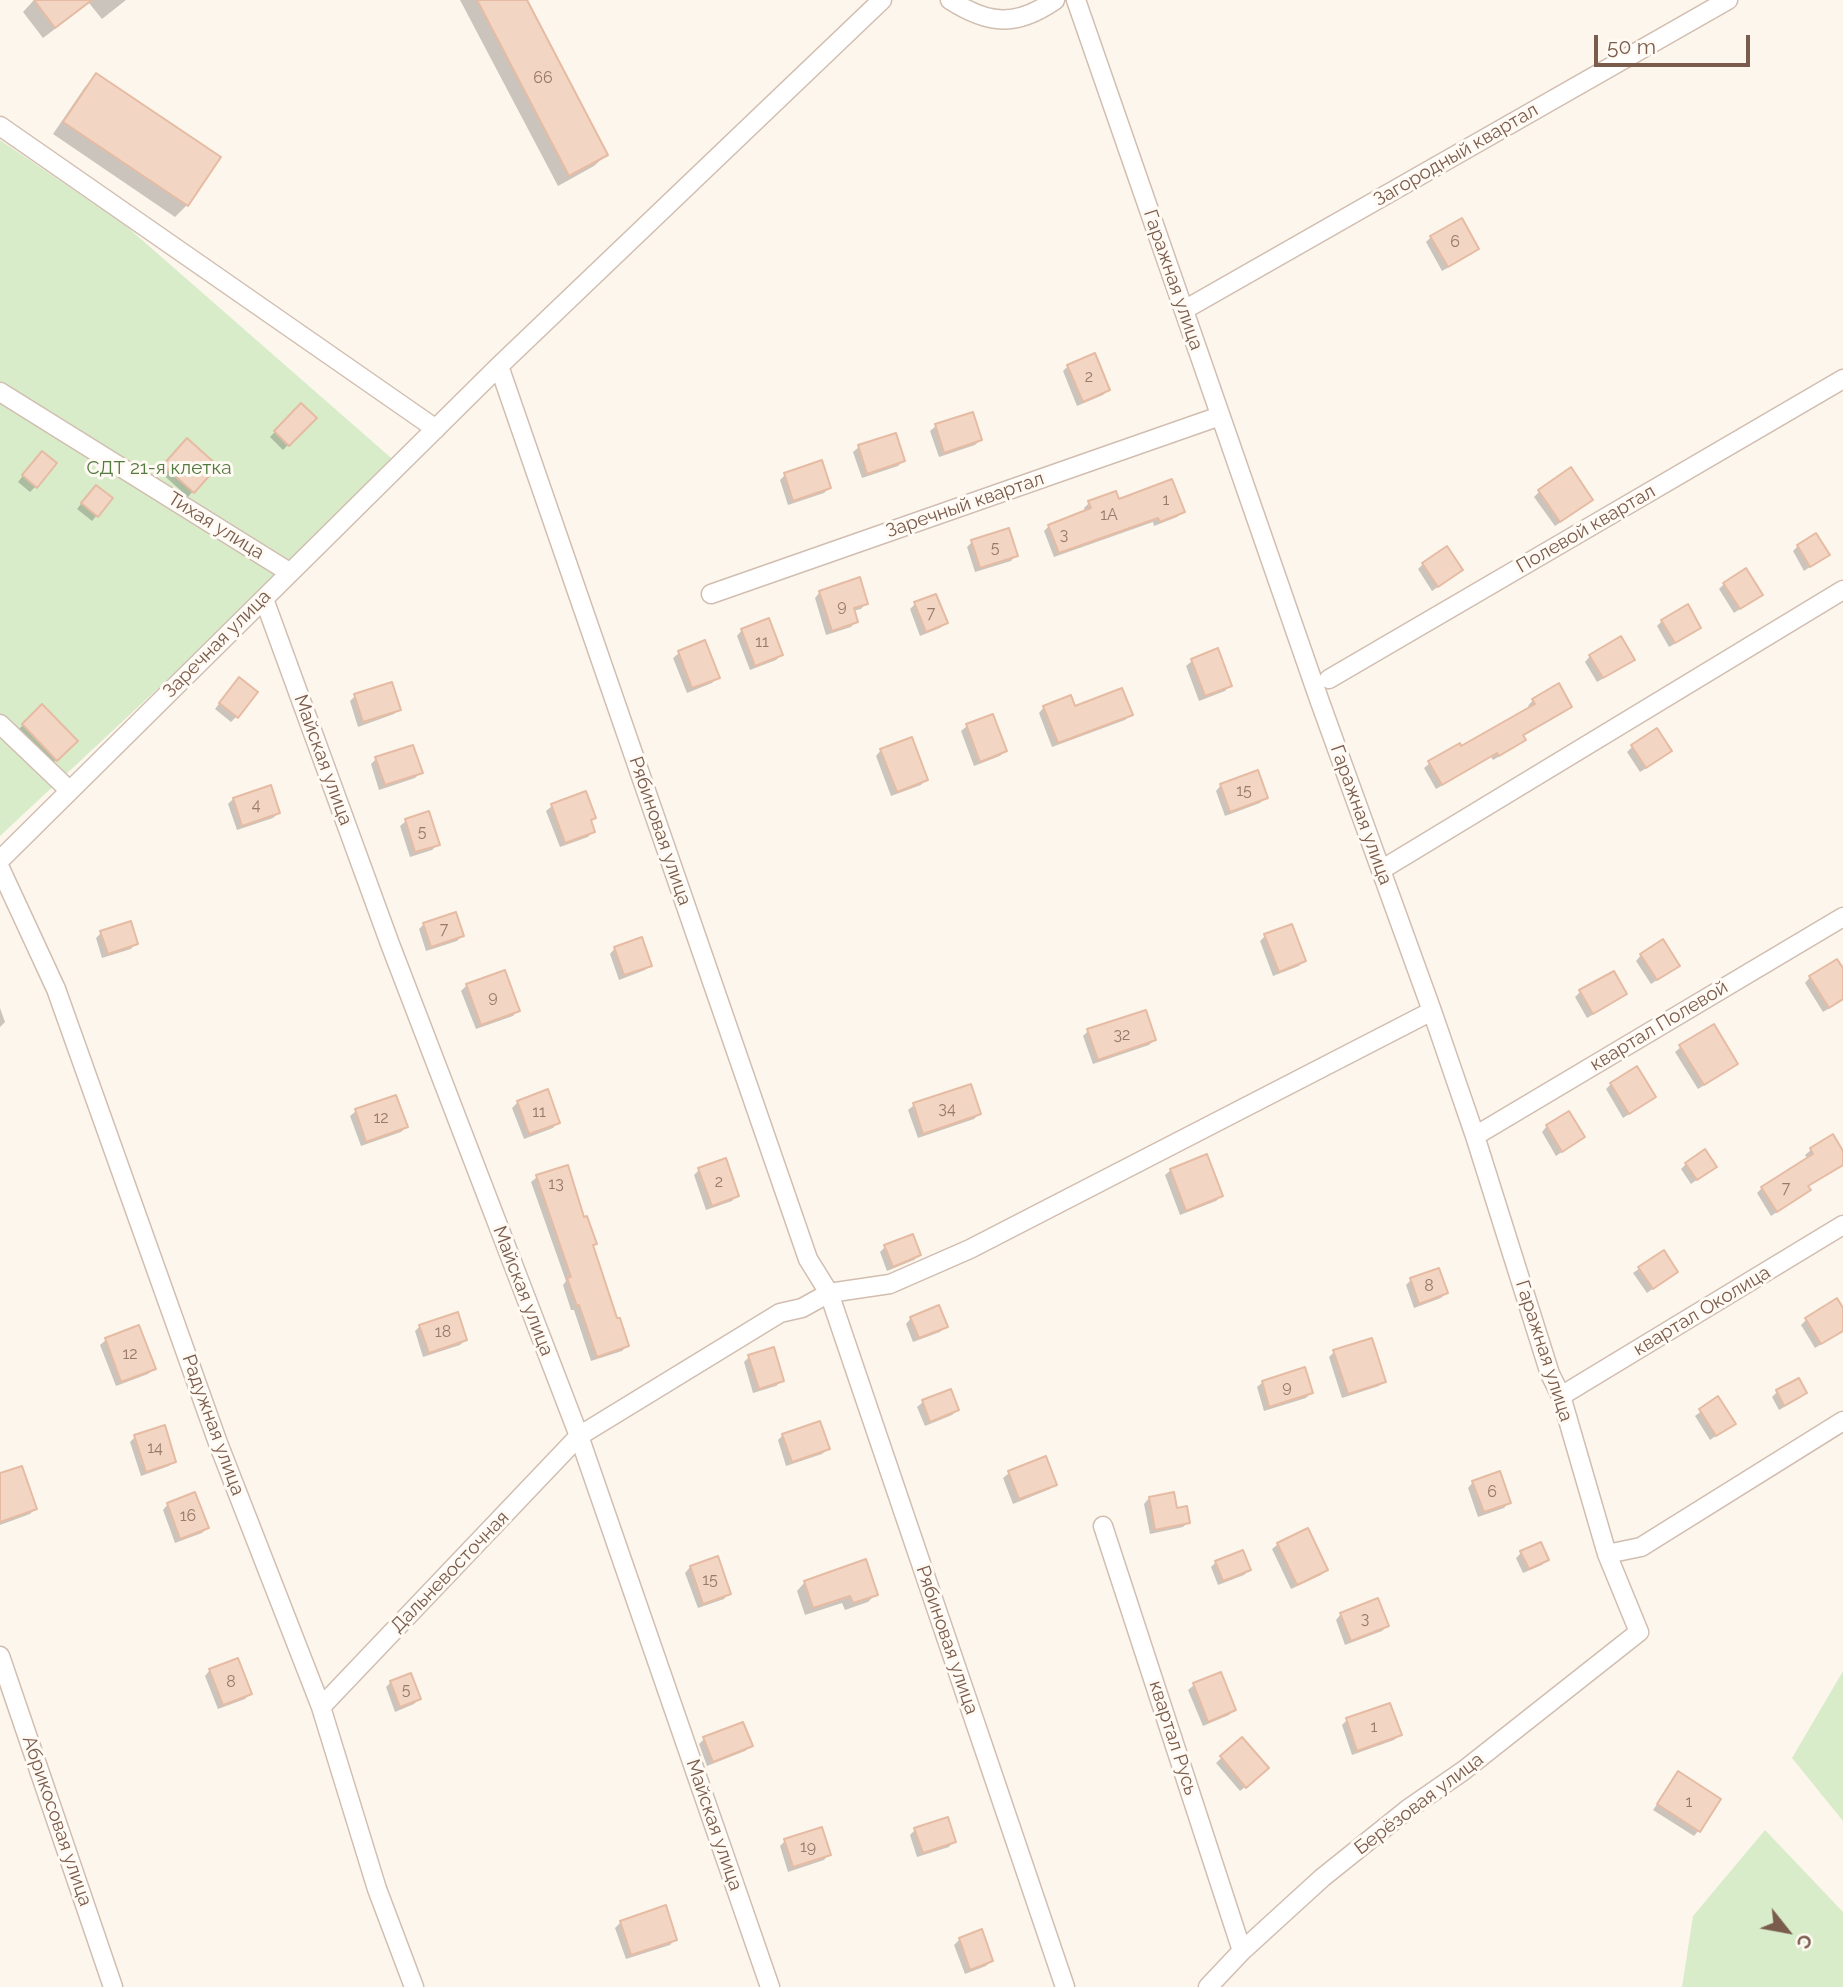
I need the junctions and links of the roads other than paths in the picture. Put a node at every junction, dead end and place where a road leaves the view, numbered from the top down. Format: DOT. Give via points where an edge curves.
graph roads {
  1 [pos="882,0"];
  2 [pos="950,0"];
  3 [pos="1055,0"];
  4 [pos="1076,0"];
  5 [pos="1728,0"];
  6 [pos="0,126"];
  7 [pos="1184,310"];
  8 [pos="499,366"];
  9 [pos="1843,379"];
  10 [pos="0,392"];
  11 [pos="1220,416"];
  12 [pos="436,429"];
  13 [pos="289,572"];
  14 [pos="1843,590"];
  15 [pos="710,594"];
  16 [pos="264,598"];
  17 [pos="1329,679"];
  18 [pos="0,724"];
  19 [pos="69,790"];
  20 [pos="0,860"];
  21 [pos="0,868"];
  22 [pos="1381,870"];
  23 [pos="1843,917"];
  24 [pos="1432,1011"];
  25 [pos="1475,1136"];
  26 [pos="1843,1225"];
  27 [pos="829,1293"];
  28 [pos="1561,1396"];
  29 [pos="1843,1420"];
  30 [pos="579,1436"];
  31 [pos="1103,1525"];
  32 [pos="1607,1554"];
  33 [pos="1639,1632"];
  34 [pos="0,1656"];
  35 [pos="321,1707"];
  36 [pos="1242,1951"];
  37 [pos="113,1987"];
  38 [pos="414,1987"];
  39 [pos="770,1987"];
  40 [pos="1065,1987"];
  41 [pos="1208,1987"];
  1 -- 8 [label="street, Заречная улица"];
  2 -- 3 [label="street" via="971,14 1005,21 1037,12"];
  4 -- 7 [label="street, Гаражная улица"];
  5 -- 7 [label="street, Загородный квартал"];
  6 -- 12 [label="street"];
  7 -- 11 [label="street, Гаражная улица"];
  8 -- 12 [label="street, Заречная улица"];
  8 -- 27 [label="street, Рябиновая улица" via="808,1259"];
  9 -- 17 [label="street, Полевой квартал"];
  10 -- 13 [label="street, Тихая улица"];
  11 -- 15 [label="street, Заречный квартал"];
  11 -- 22 [label="street, Гаражная улица"];
  12 -- 13 [label="street, Заречная улица"];
  13 -- 16 [label="street, Заречная улица"];
  14 -- 22 [label="street"];
  16 -- 19 [label="street, Заречная улица"];
  16 -- 30 [label="street, Майская улица" via="390,944"];
  18 -- 19 [label="street"];
  19 -- 20 [label="street, Заречная улица"];
  21 -- 35 [label="street, Радужная улица" via="56,989 218,1443"];
  22 -- 24 [label="street, Гаражная улица"];
  23 -- 25 [label="street, квартал Полевой"];
  24 -- 25 [label="street, Гаражная улица"];
  24 -- 27 [label="street" via="970,1249 890,1284"];
  25 -- 28 [label="street, Гаражная улица" via="1550,1374"];
  26 -- 28 [label="street, квартал Околица"];
  27 -- 30 [label="street" via="802,1308 780,1313"];
  27 -- 40 [label="street, Рябиновая улица"];
  28 -- 32 [label="street, Гаражная улица"];
  29 -- 32 [label="street" via="1641,1548"];
  30 -- 35 [label="street, Дальневосточная"];
  30 -- 39 [label="street, Майская улица"];
  31 -- 36 [label="street, квартал Русь"];
  32 -- 33 [label="street, Гаражная улица"];
  33 -- 36 [label="street, Берёзовая улица" via="1322,1878"];
  34 -- 37 [label="street, Абрикосовая улица"];
  35 -- 38 [label="street, Радужная улица" via="377,1889"];
  36 -- 41 [label="street, Берёзовая улица"];
}
